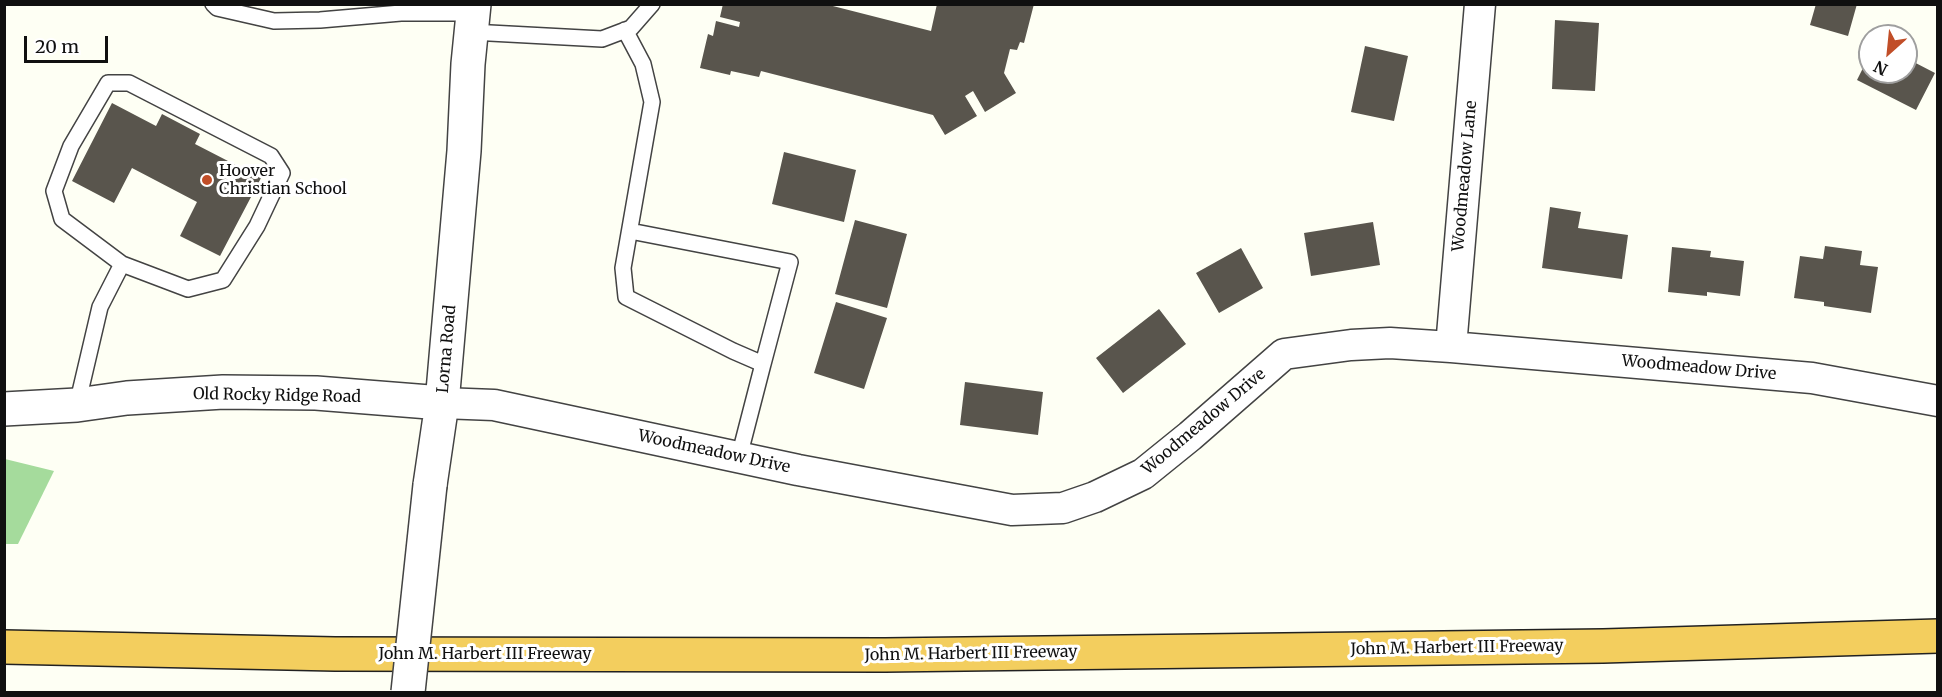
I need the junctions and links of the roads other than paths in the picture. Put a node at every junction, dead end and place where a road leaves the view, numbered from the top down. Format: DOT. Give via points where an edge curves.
graph roads {
  1 [pos="213,4"];
  2 [pos="652,4"];
  3 [pos="1480,4"];
  4 [pos="473,17"];
  5 [pos="625,30"];
  6 [pos="630,231"];
  7 [pos="122,264"];
  8 [pos="1451,347"];
  9 [pos="763,364"];
  10 [pos="1938,401"];
  11 [pos="442,403"];
  12 [pos="77,405"];
  13 [pos="4,409"];
  14 [pos="739,457"];
  15 [pos="1938,636"];
  16 [pos="4,647"];
  17 [pos="408,693"];
  1 -- 4 [label="lane" via="274,21 401,13"];
  2 -- 5 [label="lane"];
  3 -- 8 [label="street, Woodmeadow Lane"];
  4 -- 5 [label="lane" via="602,39"];
  4 -- 11 [label="street, Lorna Road"];
  5 -- 6 [label="lane" via="643,64 652,102"];
  6 -- 9 [label="lane" via="623,268 626,297"];
  6 -- 9 [label="lane" via="790,262"];
  7 -- 7 [label="lane" via="188,289 223,280 257,226 282,173 271,156 129,83 108,83 71,146 54,191 62,219"];
  7 -- 12 [label="lane" via="100,307"];
  8 -- 10 [label="street, Woodmeadow Drive" via="1812,378"];
  8 -- 14 [label="street, Woodmeadow Drive" via="1390,343 1284,354 1143,474 1063,508 1012,510"];
  9 -- 14 [label="lane"];
  11 -- 12 [label="street, Old Rocky Ridge Road" via="316,393 223,392"];
  11 -- 14 [label="street, Woodmeadow Drive" via="494,405"];
  11 -- 17 [label="street, Lorna Road, bridge"];
  12 -- 13 [label="street, Old Rocky Ridge Road"];
  15 -- 16 [label="highway, John M. Harbert III Freeway" via="1603,646 885,655 347,654"];
}
